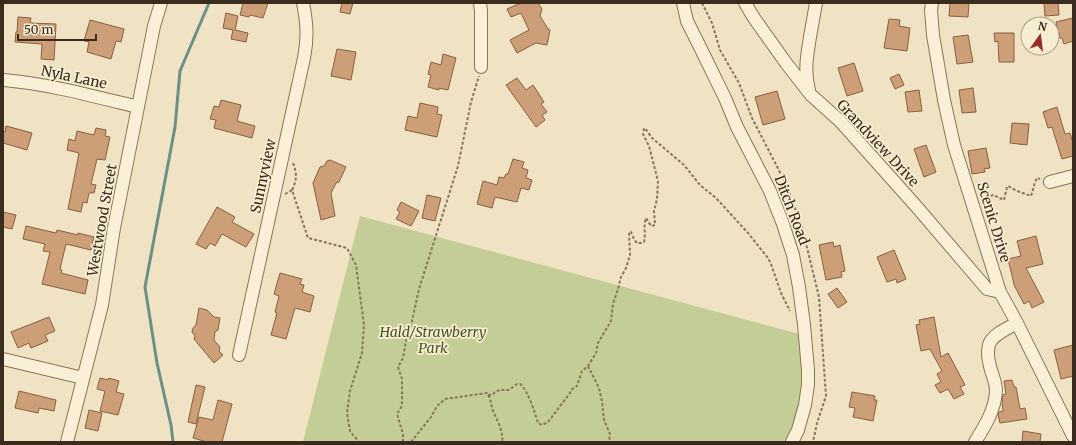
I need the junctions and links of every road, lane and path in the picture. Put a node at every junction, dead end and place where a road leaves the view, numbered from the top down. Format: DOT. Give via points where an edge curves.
graph roads {
  1 [pos="161,3"];
  2 [pos="303,3"];
  3 [pos="480,3"];
  4 [pos="683,3"];
  5 [pos="745,3"];
  6 [pos="816,3"];
  7 [pos="932,3"];
  8 [pos="481,67"];
  9 [pos="4,80"];
  10 [pos="811,95"];
  11 [pos="138,107"];
  12 [pos="1073,176"];
  13 [pos="1050,182"];
  14 [pos="274,197"];
  15 [pos="972,201"];
  16 [pos="1000,292"];
  17 [pos="1017,322"];
  18 [pos="804,325"];
  19 [pos="239,355"];
  20 [pos="3,359"];
  21 [pos="588,366"];
  22 [pos="82,378"];
  23 [pos="488,394"];
  24 [pos="1073,436"];
  25 [pos="67,442"];
  26 [pos="359,442"];
  27 [pos="403,442"];
  28 [pos="411,442"];
  29 [pos="502,442"];
  30 [pos="609,442"];
  31 [pos="792,442"];
  32 [pos="975,442"];
  1 -- 11 [label="street, Westwood Street"];
  2 -- 14 [label="street, Sunnyview" via="307,42"];
  3 -- 8 [label="street"];
  4 -- 18 [label="street, Ditch Road" via="687,20 770,191 783,224 793,255"];
  5 -- 10 [label="street, Grandview Drive"];
  6 -- 10 [label="street" via="806,60 806,77"];
  7 -- 15 [label="street, Scenic Drive" via="933,34 944,100 954,145"];
  8 -- 27 [label="path" via="458,166 419,289 403,358 398,367 402,379 402,406 397,414"];
  9 -- 11 [label="street, Nyla Lane" via="51,86"];
  10 -- 16 [label="street, Grandview Drive" via="840,121 987,289"];
  11 -- 22 [label="street, Westwood Street" via="102,305"];
  12 -- 13 [label="street"];
  13 -- 15 [label="path" via="1045,183 1037,178 1031,196 1007,186 1004,200 993,195"];
  14 -- 19 [label="street, Sunnyview"];
  14 -- 26 [label="path" via="292,190 308,238 347,248 356,265 364,325 362,353 350,391 347,413 350,431"];
  15 -- 16 [label="street, Scenic Drive"];
  16 -- 17 [label="street, Scenic Drive"];
  17 -- 24 [label="street, Scenic Drive"];
  17 -- 32 [label="street" via="999,332 989,344 988,354 995,379 995,400 992,412"];
  18 -- 21 [label="path" via="796,321 781,293 768,258 748,233 716,198 700,185 684,165 652,138 645,128 643,134 649,146 658,181 654,211 656,223 652,226 646,218 644,242 637,243 630,232 630,255 613,304 611,321"];
  18 -- 31 [label="street, Ditch Road" via="808,386 798,430"];
  20 -- 22 [label="street"];
  21 -- 23 [label="path" via="582,371 578,386 571,390 548,422 542,425 538,423 524,386 517,384 510,390"];
  21 -- 30 [label="path" via="599,388 604,420 610,434"];
  22 -- 25 [label="street, Westwood Street"];
  23 -- 28 [label="path" via="445,399"];
  23 -- 29 [label="path" via="499,423"];
}
